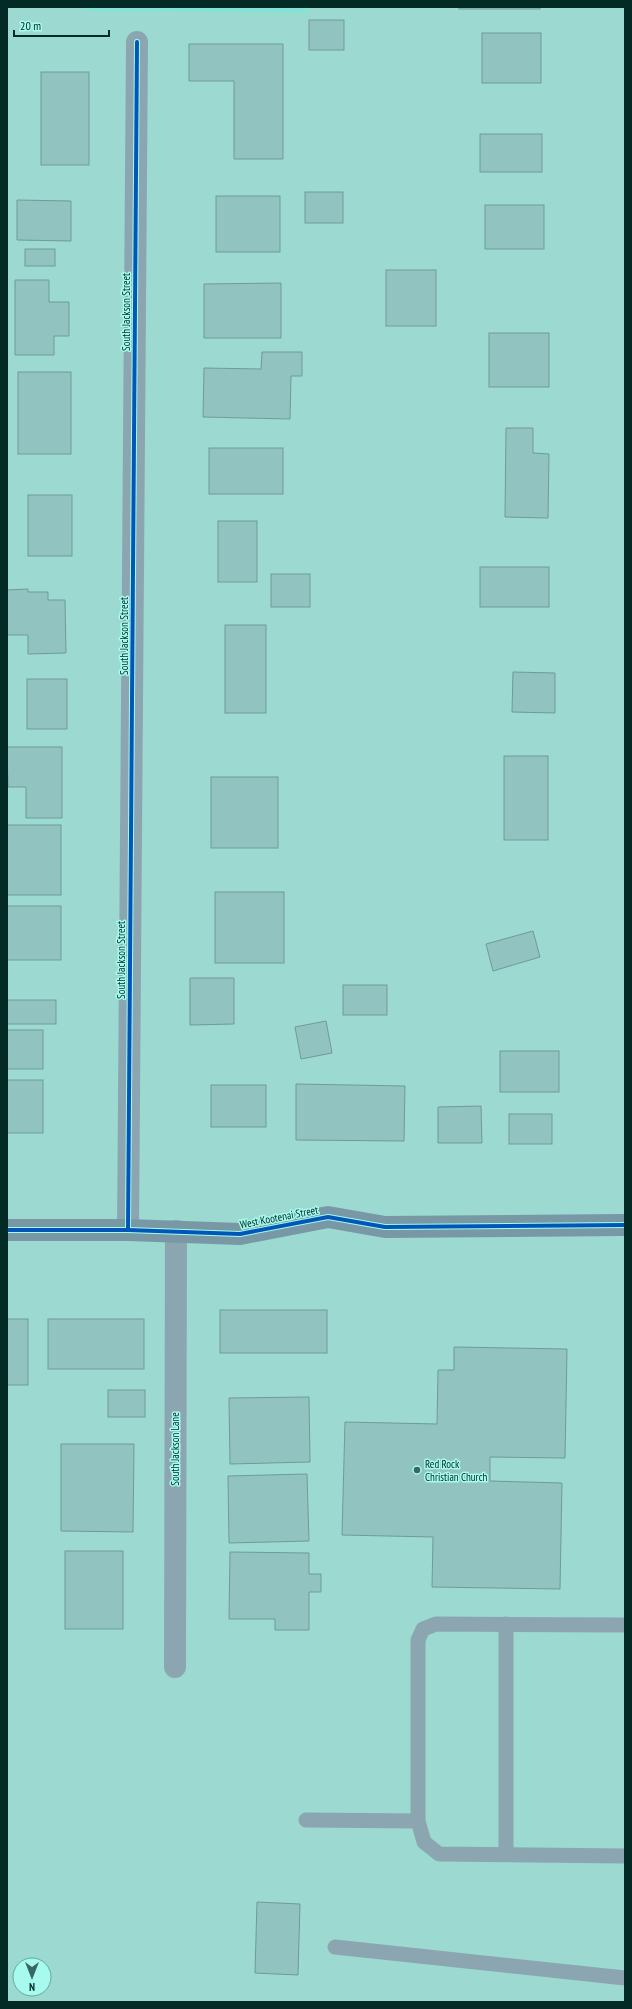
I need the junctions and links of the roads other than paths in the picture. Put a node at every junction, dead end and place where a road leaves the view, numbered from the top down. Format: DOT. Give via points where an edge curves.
graph roads {
  1 [pos="137,42"];
  2 [pos="625,1225"];
  3 [pos="7,1230"];
  4 [pos="128,1230"];
  5 [pos="176,1231"];
  6 [pos="506,1624"];
  7 [pos="625,1625"];
  8 [pos="175,1667"];
  9 [pos="306,1820"];
  10 [pos="418,1821"];
  11 [pos="506,1854"];
  12 [pos="625,1856"];
  13 [pos="335,1947"];
  14 [pos="625,1978"];
  1 -- 4 [label="street, South Jackson Street"];
  2 -- 5 [label="street, West Kootenai Street" via="385,1227 328,1217 240,1234"];
  3 -- 4 [label="street, West Kootenai Street"];
  4 -- 5 [label="street, West Kootenai Street"];
  5 -- 8 [label="street, South Jackson Lane"];
  6 -- 7 [label="lane"];
  6 -- 10 [label="lane" via="436,1624 423,1629 418,1640"];
  6 -- 11 [label="lane"];
  9 -- 10 [label="lane"];
  10 -- 11 [label="lane" via="424,1842 439,1854"];
  11 -- 12 [label="lane"];
  13 -- 14 [label="lane"];
}
